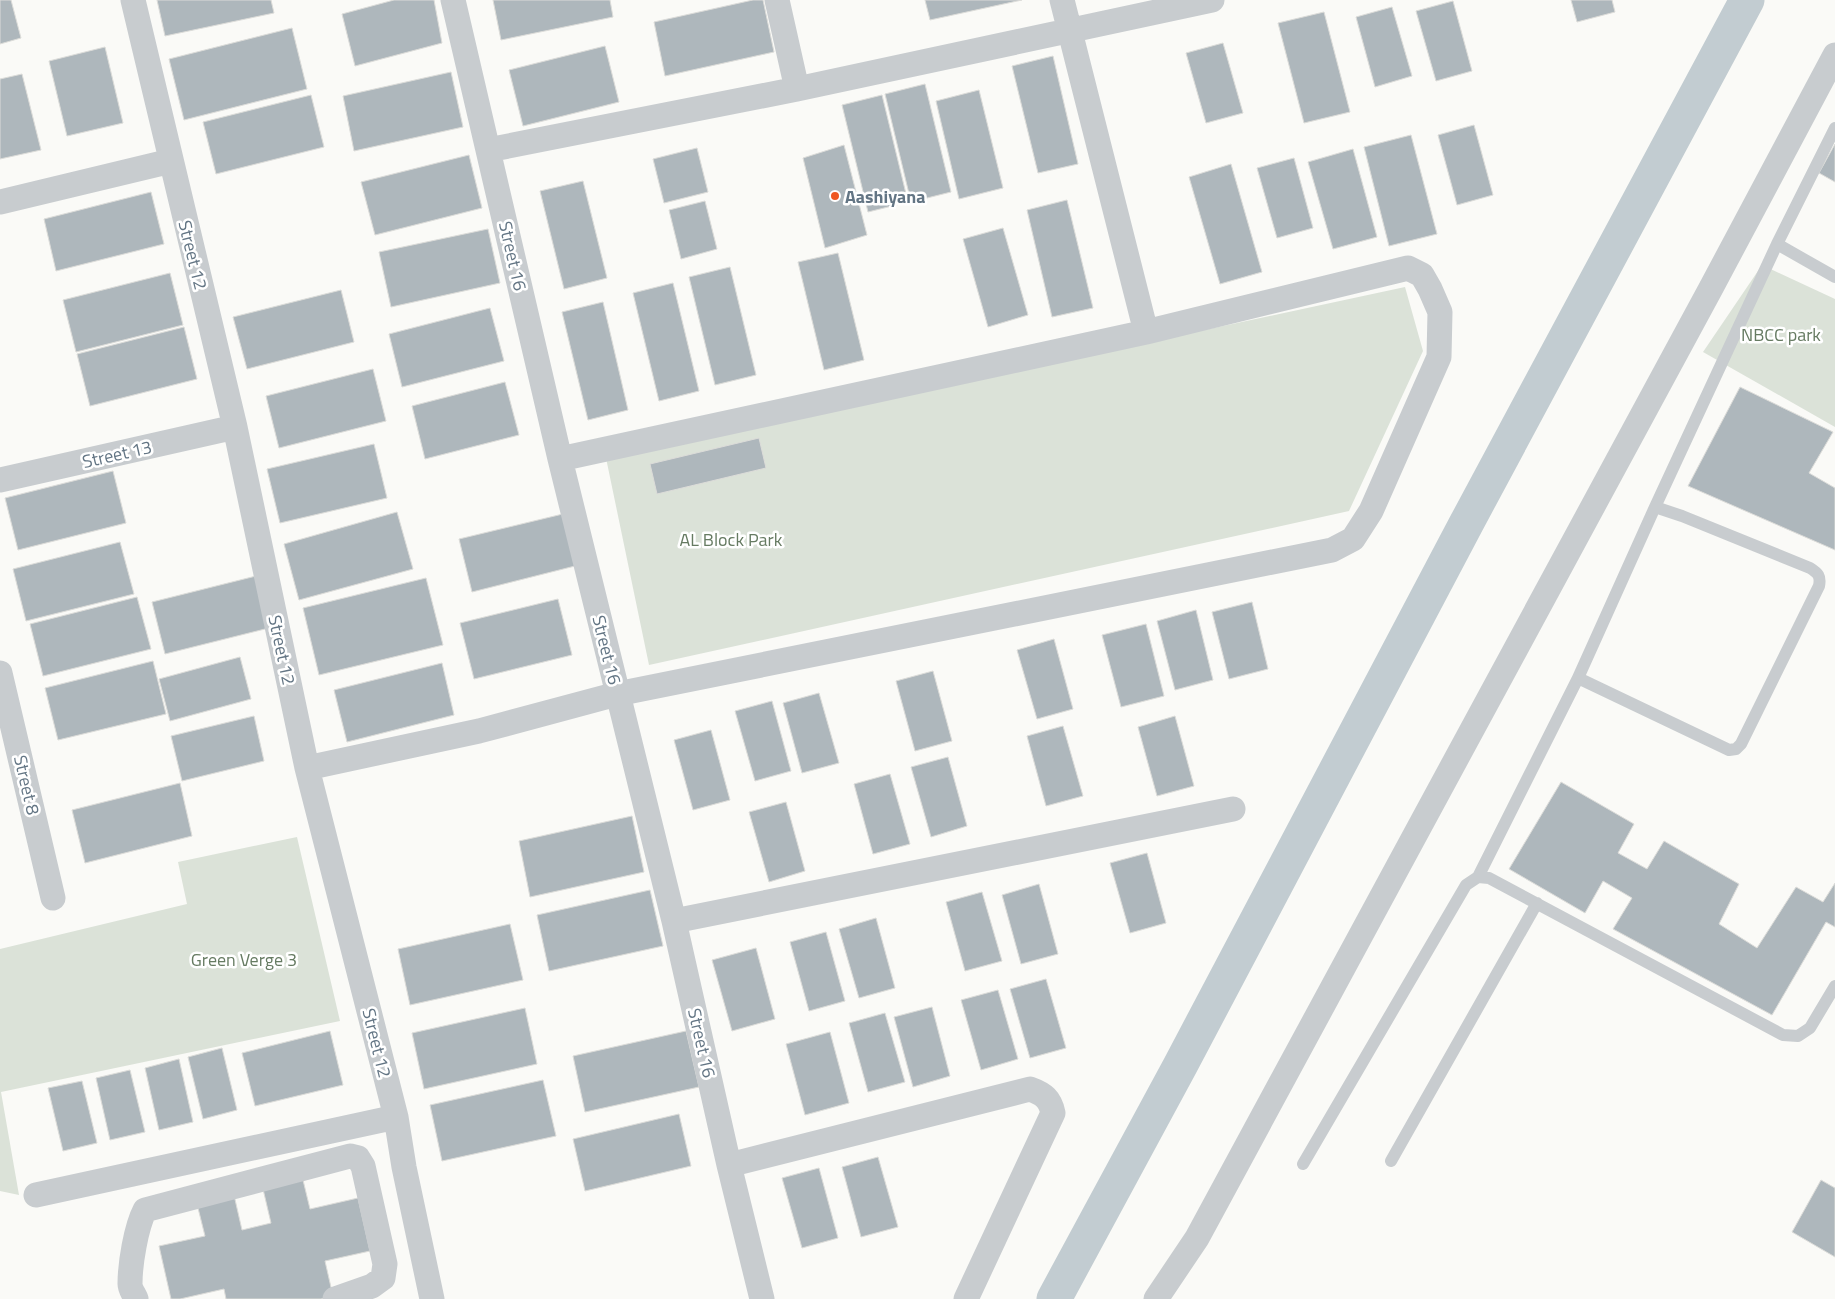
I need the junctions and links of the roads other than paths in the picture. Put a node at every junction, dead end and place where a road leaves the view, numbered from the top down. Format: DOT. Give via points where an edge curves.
graph roads {
  1 [pos="132,0"];
  2 [pos="452,0"];
  3 [pos="776,0"];
  4 [pos="1062,0"];
  5 [pos="1212,0"];
  6 [pos="1070,31"];
  7 [pos="1835,55"];
  8 [pos="797,89"];
  9 [pos="1835,128"];
  10 [pos="488,150"];
  11 [pos="171,161"];
  12 [pos="0,202"];
  13 [pos="1776,244"];
  14 [pos="1835,277"];
  15 [pos="1146,332"];
  16 [pos="235,428"];
  17 [pos="560,459"];
  18 [pos="0,480"];
  19 [pos="1655,507"];
  20 [pos="1578,678"];
  21 [pos="1,679"];
  22 [pos="617,694"];
  23 [pos="307,768"];
  24 [pos="1233,809"];
  25 [pos="1478,877"];
  26 [pos="53,898"];
  27 [pos="1537,903"];
  28 [pos="674,920"];
  29 [pos="1835,986"];
  30 [pos="396,1117"];
  31 [pos="1392,1161"];
  32 [pos="1303,1164"];
  33 [pos="729,1165"];
  34 [pos="404,1167"];
  35 [pos="365,1176"];
  36 [pos="36,1195"];
  37 [pos="420,1239"];
  38 [pos="381,1244"];
  39 [pos="136,1299"];
  40 [pos="335,1299"];
  41 [pos="432,1299"];
  42 [pos="762,1299"];
  43 [pos="966,1299"];
  44 [pos="1156,1299"];
  1 -- 11 [label="street, Street 12"];
  2 -- 10 [label="street, Street 16"];
  3 -- 8 [label="street"];
  4 -- 6 [label="street"];
  5 -- 6 [label="street"];
  6 -- 8 [label="street"];
  6 -- 15 [label="street"];
  7 -- 44 [label="street" via="1206,1221"];
  8 -- 10 [label="street"];
  9 -- 13 [label="lane"];
  10 -- 17 [label="street, Street 16"];
  11 -- 12 [label="street"];
  11 -- 16 [label="street, Street 12"];
  13 -- 14 [label="lane"];
  13 -- 19 [label="lane"];
  15 -- 17 [label="street"];
  15 -- 22 [label="street" via="1408,268 1422,275 1440,312 1439,357 1371,511 1353,538 1332,550"];
  16 -- 18 [label="street, Street 13"];
  16 -- 23 [label="street, Street 12"];
  17 -- 22 [label="street, Street 16"];
  19 -- 20 [label="lane"];
  19 -- 20 [label="lane" via="1810,568 1817,573 1819,586 1736,749 1729,750"];
  20 -- 25 [label="lane"];
  21 -- 26 [label="street, Street 8"];
  22 -- 23 [label="street" via="479,731"];
  22 -- 28 [label="street, Street 16"];
  23 -- 30 [label="street, Street 12"];
  24 -- 28 [label="street"];
  25 -- 27 [label="lane" via="1489,878"];
  25 -- 32 [label="lane" via="1466,885"];
  27 -- 29 [label="lane" via="1783,1036 1798,1036 1810,1028"];
  27 -- 31 [label="lane"];
  28 -- 33 [label="street, Street 16"];
  30 -- 34 [label="street, Street 12"];
  30 -- 36 [label="street"];
  33 -- 42 [label="street, Street 16"];
  33 -- 43 [label="street" via="1030,1089 1042,1093 1051,1102 1053,1114"];
  34 -- 35 [label="street"];
  34 -- 37 [label="street, Street 12"];
  35 -- 38 [label="street"];
  35 -- 39 [label="street" via="358,1158 350,1156 145,1210 136,1235 130,1286"];
  37 -- 38 [label="street"];
  37 -- 41 [label="street, Street 12"];
  38 -- 40 [label="street" via="385,1264 383,1278 372,1286"];
}
